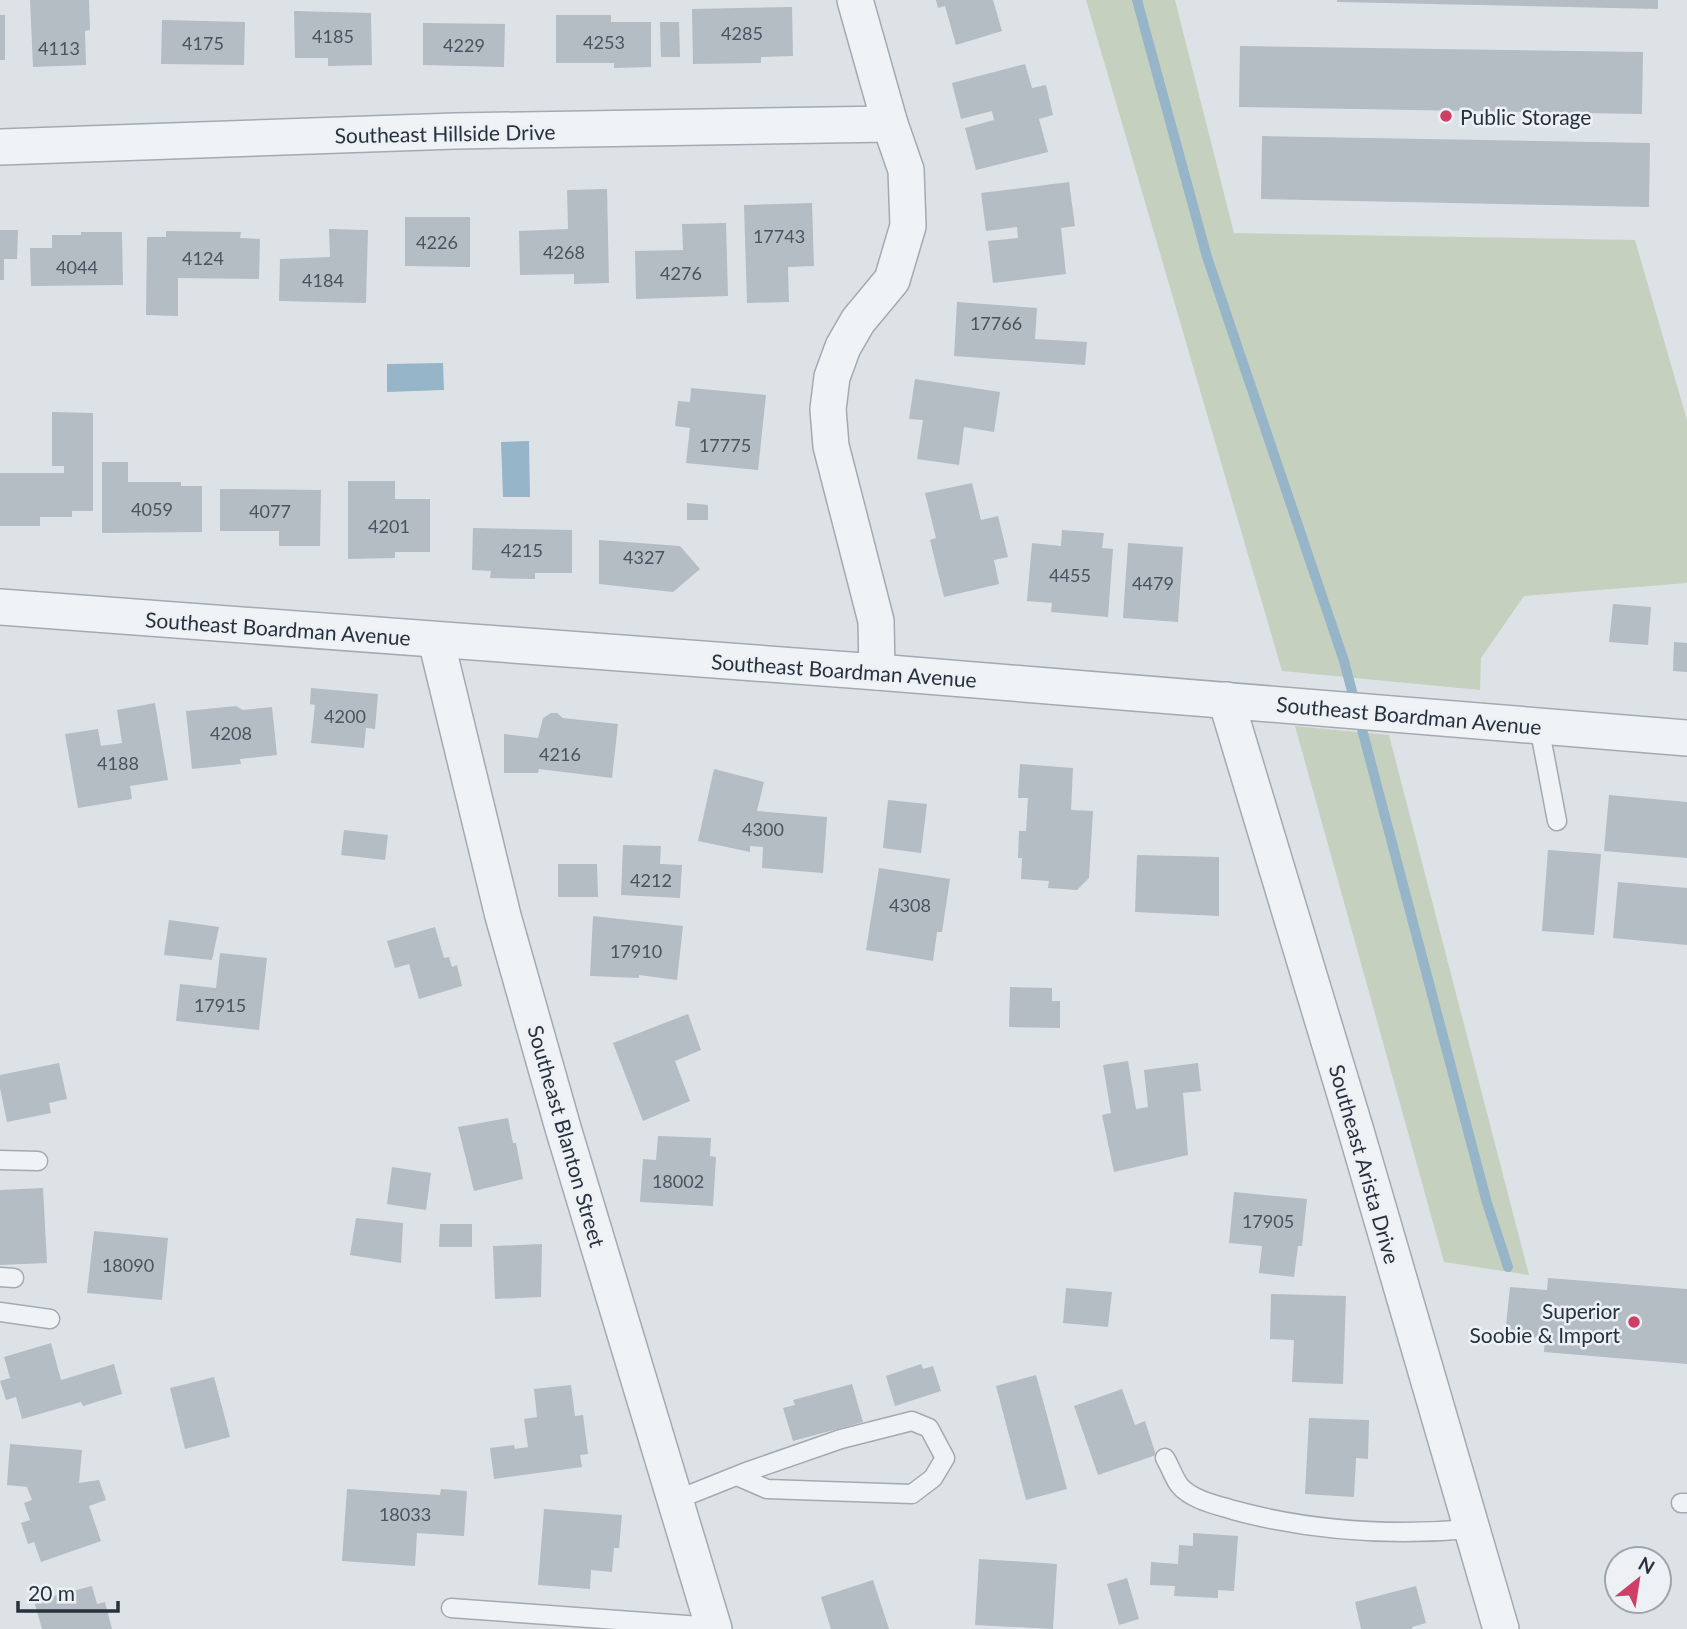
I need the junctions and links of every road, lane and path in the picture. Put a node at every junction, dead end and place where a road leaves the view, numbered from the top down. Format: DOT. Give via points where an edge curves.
graph roads {
  1 [pos="855,0"];
  2 [pos="890,124"];
  3 [pos="0,147"];
  4 [pos="0,607"];
  5 [pos="436,640"];
  6 [pos="877,673"];
  7 [pos="1226,700"];
  8 [pos="1543,727"];
  9 [pos="1687,738"];
  10 [pos="1557,821"];
  11 [pos="0,1160"];
  12 [pos="38,1161"];
  13 [pos="0,1312"];
  14 [pos="50,1319"];
  15 [pos="1166,1458"];
  16 [pos="737,1475"];
  17 [pos="676,1500"];
  18 [pos="1471,1529"];
  19 [pos="451,1608"];
  20 [pos="714,1628"];
  21 [pos="1501,1629"];
  1 -- 2 [label="street"];
  2 -- 3 [label="street, Southeast Hillside Drive" via="442,132"];
  2 -- 6 [label="street" via="906,170 908,226 892,280 843,347 832,377 828,409 831,446 876,621"];
  4 -- 5 [label="street, Southeast Boardman Avenue"];
  5 -- 6 [label="street, Southeast Boardman Avenue"];
  5 -- 17 [label="street, Southeast Blanton Street" via="503,916"];
  6 -- 7 [label="street, Southeast Boardman Avenue"];
  7 -- 8 [label="street, Southeast Boardman Avenue"];
  7 -- 18 [label="street, Southeast Arista Drive"];
  8 -- 9 [label="street, Southeast Boardman Avenue"];
  8 -- 10 [label="lane"];
  11 -- 12 [label="lane"];
  13 -- 14 [label="lane"];
  15 -- 18 [label="lane" via="1180,1486 1192,1494 1270,1520 1378,1532"];
  16 -- 16 [label="lane" via="841,1439 912,1421 929,1428 945,1458 933,1478 912,1494 767,1489"];
  16 -- 17 [label="lane"];
  17 -- 20 [label="street, Southeast Blanton Street"];
  18 -- 21 [label="street, Southeast Arista Drive"];
  19 -- 20 [label="lane"];
}
